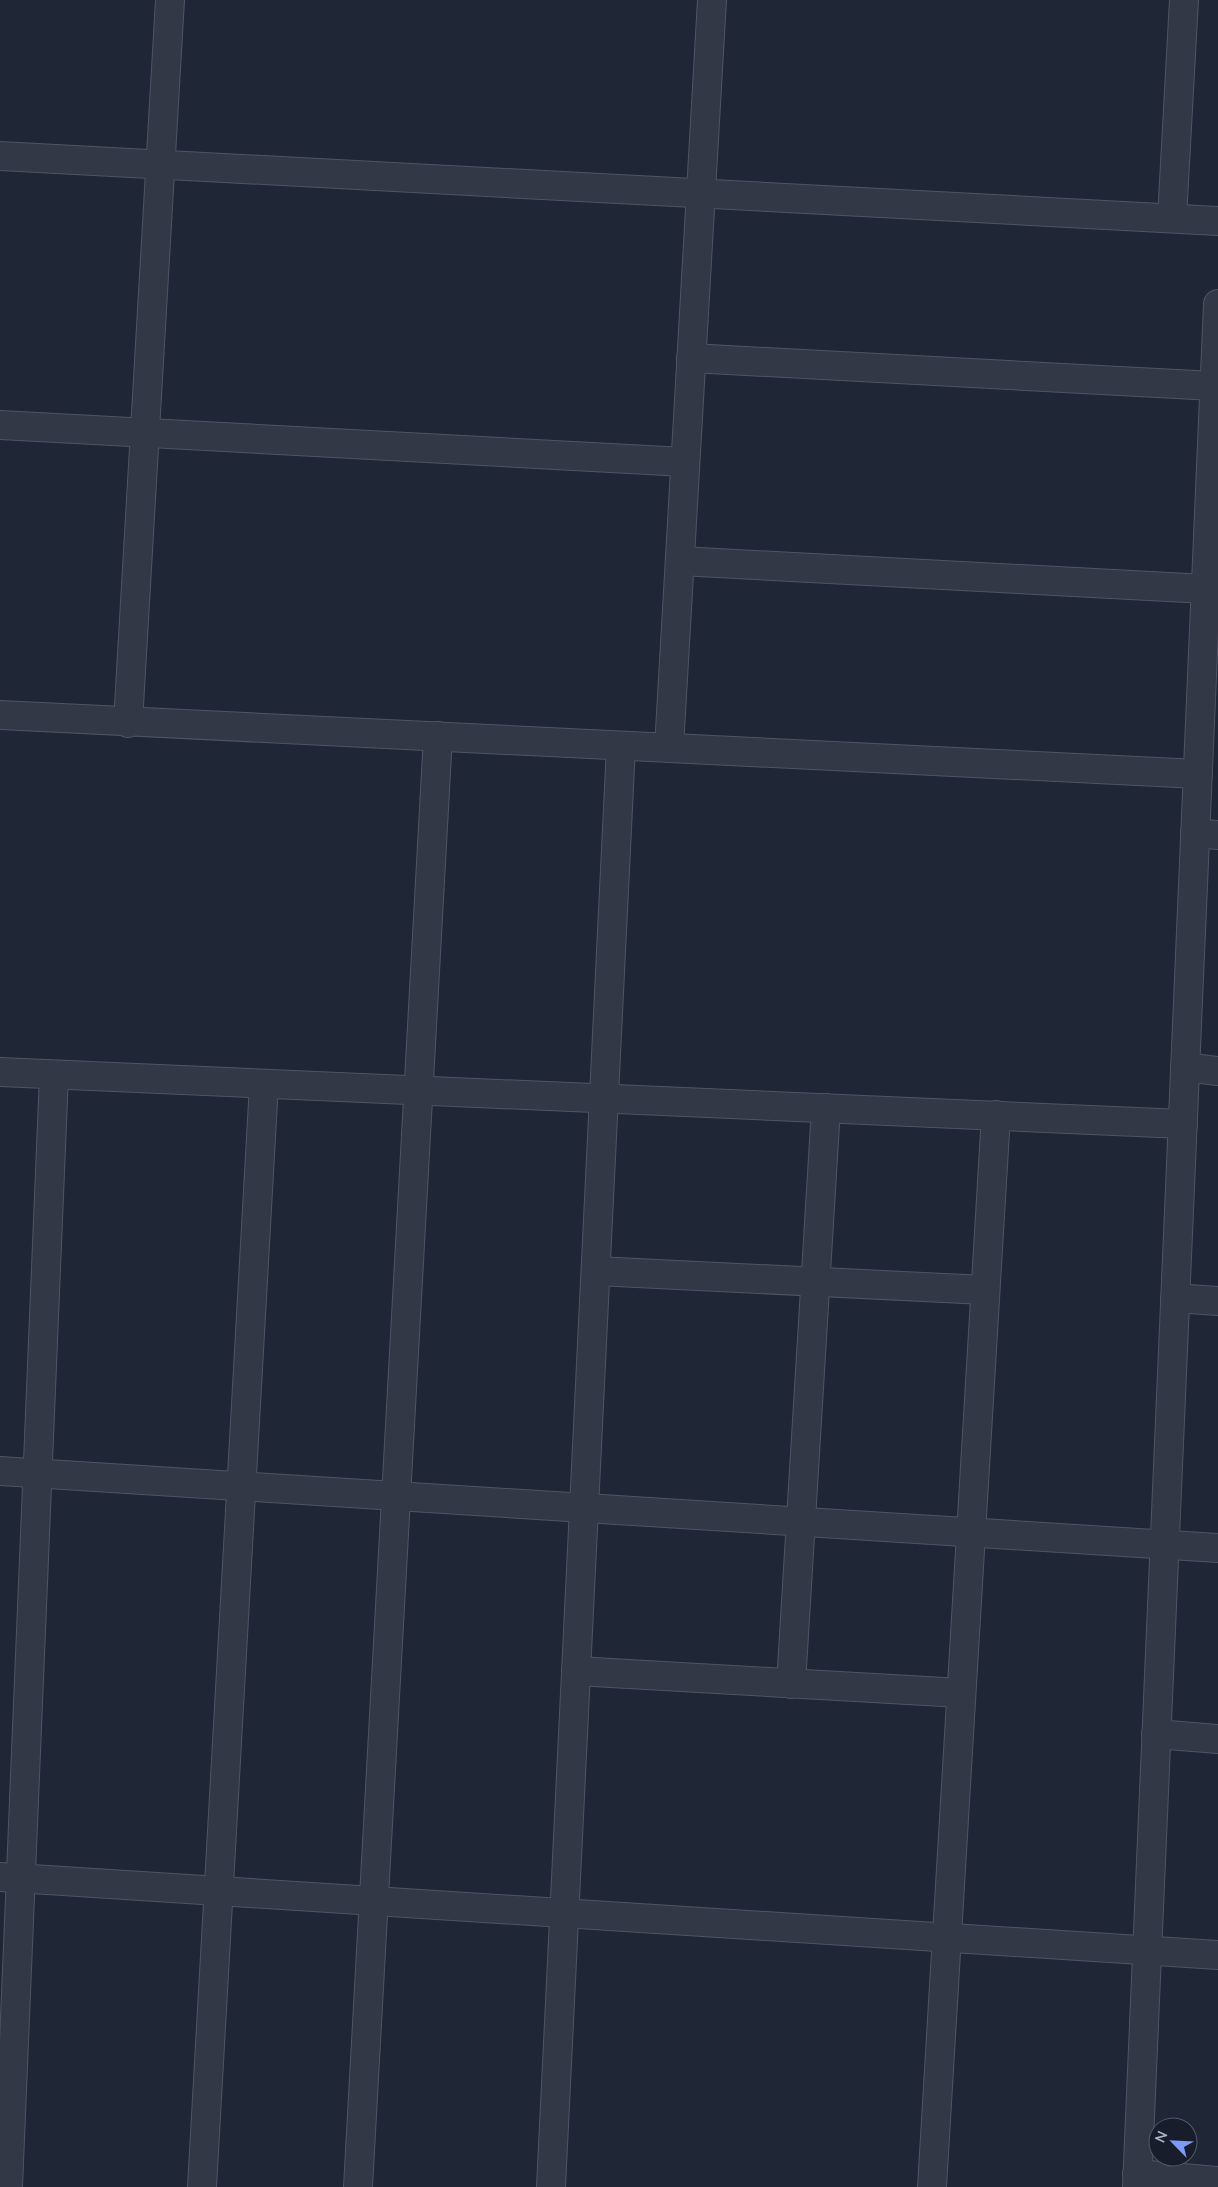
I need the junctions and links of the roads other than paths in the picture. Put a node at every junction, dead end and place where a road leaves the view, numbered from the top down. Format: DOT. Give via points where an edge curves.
graph roads {
  1 [pos="170,0"];
  2 [pos="712,0"];
  3 [pos="1184,0"];
  4 [pos="0,156"];
  5 [pos="160,164"];
  6 [pos="701,193"];
  7 [pos="1172,218"];
  8 [pos="1218,221"];
  9 [pos="1218,304"];
  10 [pos="691,358"];
  11 [pos="1214,386"];
  12 [pos="0,425"];
  13 [pos="145,433"];
  14 [pos="1215,434"];
  15 [pos="685,462"];
  16 [pos="680,561"];
  17 [pos="1206,589"];
  18 [pos="1211,626"];
  19 [pos="0,715"];
  20 [pos="128,723"];
  21 [pos="438,736"];
  22 [pos="621,746"];
  23 [pos="669,748"];
  24 [pos="1198,774"];
  25 [pos="1207,834"];
  26 [pos="1185,1067"];
  27 [pos="1218,1070"];
  28 [pos="0,1072"];
  29 [pos="54,1075"];
  30 [pos="264,1084"];
  31 [pos="419,1090"];
  32 [pos="605,1098"];
  33 [pos="826,1108"];
  34 [pos="996,1115"];
  35 [pos="1183,1124"];
  36 [pos="596,1271"];
  37 [pos="816,1282"];
  38 [pos="985,1290"];
  39 [pos="1175,1298"];
  40 [pos="1218,1301"];
  41 [pos="0,1470"];
  42 [pos="37,1473"];
  43 [pos="241,1486"];
  44 [pos="396,1496"];
  45 [pos="584,1507"];
  46 [pos="801,1522"];
  47 [pos="970,1533"];
  48 [pos="1165,1545"];
  49 [pos="1218,1548"];
  50 [pos="576,1671"];
  51 [pos="791,1684"];
  52 [pos="961,1693"];
  53 [pos="1156,1734"];
  54 [pos="1218,1739"];
  55 [pos="10,1878"];
  56 [pos="218,1891"];
  57 [pos="374,1901"];
  58 [pos="564,1913"];
  59 [pos="946,1938"];
  60 [pos="1147,1950"];
  61 [pos="1218,1955"];
  62 [pos="1137,2181"];
  63 [pos="1218,2182"];
  64 [pos="8,2187"];
  65 [pos="202,2187"];
  66 [pos="358,2187"];
  67 [pos="551,2187"];
  68 [pos="932,2187"];
  1 -- 5 [label="street"];
  2 -- 6 [label="street"];
  3 -- 7 [label="street"];
  4 -- 5 [label="street"];
  5 -- 6 [label="street"];
  5 -- 13 [label="street"];
  6 -- 7 [label="street"];
  6 -- 10 [label="street"];
  7 -- 8 [label="street"];
  9 -- 11 [label="street"];
  10 -- 11 [label="street"];
  10 -- 15 [label="street"];
  11 -- 14 [label="street"];
  12 -- 13 [label="street"];
  13 -- 15 [label="street"];
  13 -- 20 [label="street"];
  14 -- 17 [label="street"];
  15 -- 16 [label="street"];
  16 -- 17 [label="street"];
  16 -- 23 [label="street"];
  17 -- 18 [label="street"];
  18 -- 24 [label="street"];
  19 -- 20 [label="street"];
  20 -- 21 [label="street"];
  21 -- 22 [label="street"];
  21 -- 31 [label="street"];
  22 -- 23 [label="street"];
  22 -- 32 [label="street"];
  23 -- 24 [label="street"];
  24 -- 25 [label="street"];
  25 -- 26 [label="street"];
  26 -- 27 [label="street"];
  26 -- 35 [label="street"];
  28 -- 29 [label="street"];
  29 -- 30 [label="street"];
  29 -- 42 [label="street"];
  30 -- 31 [label="street"];
  30 -- 43 [label="street"];
  31 -- 32 [label="street"];
  31 -- 44 [label="street"];
  32 -- 33 [label="street"];
  32 -- 36 [label="street"];
  33 -- 34 [label="street"];
  33 -- 37 [label="street"];
  34 -- 35 [label="street"];
  34 -- 38 [label="street"];
  35 -- 39 [label="street"];
  36 -- 37 [label="street"];
  36 -- 45 [label="street"];
  37 -- 38 [label="street"];
  37 -- 46 [label="street"];
  38 -- 47 [label="street"];
  39 -- 40 [label="street"];
  39 -- 48 [label="street"];
  41 -- 42 [label="street"];
  42 -- 43 [label="street"];
  42 -- 55 [label="street"];
  43 -- 44 [label="street"];
  43 -- 56 [label="street"];
  44 -- 45 [label="street"];
  44 -- 57 [label="street"];
  45 -- 46 [label="street"];
  45 -- 50 [label="street"];
  46 -- 47 [label="street"];
  46 -- 51 [label="street"];
  47 -- 48 [label="street"];
  47 -- 52 [label="street"];
  48 -- 49 [label="street"];
  48 -- 53 [label="street"];
  50 -- 51 [label="street"];
  50 -- 58 [label="street"];
  51 -- 52 [label="street"];
  52 -- 59 [label="street"];
  53 -- 54 [label="street"];
  53 -- 60 [label="street"];
  55 -- 56 [label="street"];
  55 -- 64 [label="street"];
  56 -- 57 [label="street"];
  56 -- 65 [label="street"];
  57 -- 58 [label="street"];
  57 -- 66 [label="street"];
  58 -- 59 [label="street"];
  58 -- 67 [label="street"];
  59 -- 60 [label="street"];
  59 -- 68 [label="street"];
  60 -- 61 [label="street"];
  60 -- 62 [label="street"];
  62 -- 63 [label="street"];
}
